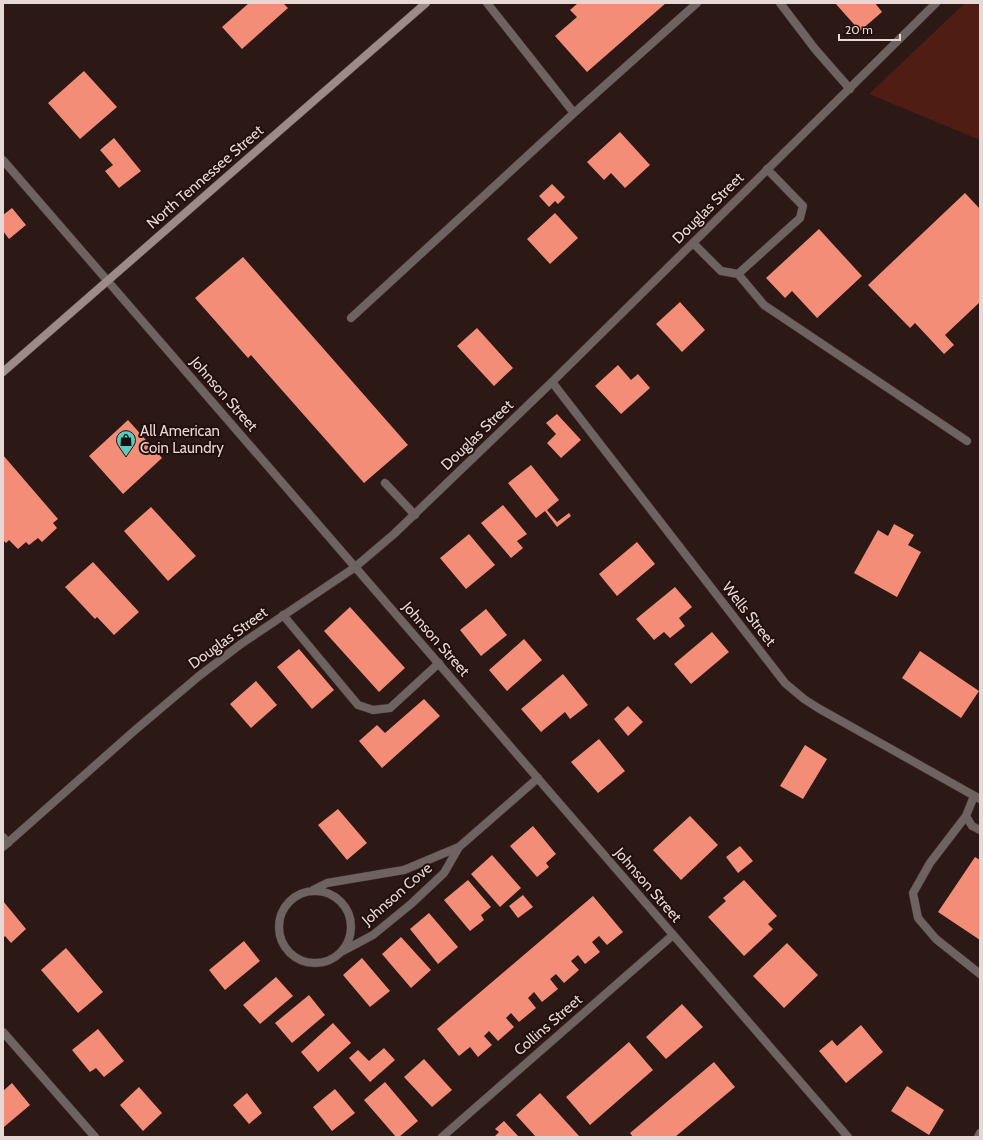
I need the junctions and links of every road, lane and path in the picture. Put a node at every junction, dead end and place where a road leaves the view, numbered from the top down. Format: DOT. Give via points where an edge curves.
graph roads {
  1 [pos="426,3"];
  2 [pos="486,3"];
  3 [pos="697,3"];
  4 [pos="780,3"];
  5 [pos="936,3"];
  6 [pos="850,89"];
  7 [pos="574,113"];
  8 [pos="3,160"];
  9 [pos="767,169"];
  10 [pos="693,243"];
  11 [pos="738,274"];
  12 [pos="108,281"];
  13 [pos="351,318"];
  14 [pos="3,372"];
  15 [pos="552,382"];
  16 [pos="967,441"];
  17 [pos="385,483"];
  18 [pos="415,515"];
  19 [pos="354,568"];
  20 [pos="283,615"];
  21 [pos="439,663"];
  22 [pos="538,778"];
  23 [pos="977,798"];
  24 [pos="966,816"];
  25 [pos="980,830"];
  26 [pos="5,842"];
  27 [pos="459,847"];
  28 [pos="313,890"];
  29 [pos="673,935"];
  30 [pos="343,951"];
  31 [pos="980,974"];
  32 [pos="3,1032"];
  33 [pos="980,1133"];
  34 [pos="95,1137"];
  35 [pos="442,1137"];
  36 [pos="848,1137"];
  37 [pos="978,1137"];
  1 -- 12 [label="main road, North Tennessee Street"];
  2 -- 7 [label="street"];
  3 -- 7 [label="street"];
  4 -- 6 [label="street"];
  5 -- 6 [label="street, Douglas Street"];
  6 -- 9 [label="street, Douglas Street"];
  7 -- 13 [label="street"];
  8 -- 12 [label="street, Johnson Street"];
  9 -- 10 [label="street, Douglas Street"];
  9 -- 11 [label="street" via="803,206 800,218"];
  10 -- 11 [label="street" via="721,271"];
  10 -- 15 [label="street, Douglas Street"];
  11 -- 16 [label="street" via="764,305"];
  12 -- 14 [label="main road, North Tennessee Street"];
  12 -- 19 [label="street, Johnson Street"];
  15 -- 18 [label="street, Douglas Street"];
  15 -- 23 [label="street, Wells Street" via="785,683 813,705"];
  17 -- 18 [label="street"];
  18 -- 19 [label="street, Douglas Street"];
  19 -- 20 [label="street, Douglas Street"];
  19 -- 21 [label="street, Johnson Street"];
  20 -- 21 [label="street" via="358,705 373,710 390,708"];
  20 -- 26 [label="street, Douglas Street" via="166,703"];
  21 -- 22 [label="street, Johnson Street"];
  22 -- 27 [label="street, Johnson Cove"];
  22 -- 29 [label="street, Johnson Street"];
  23 -- 24 [label="street"];
  24 -- 25 [label="street" via="972,826"];
  24 -- 31 [label="street" via="930,863 913,893 918,918 936,939"];
  27 -- 28 [label="street, Johnson Cove" via="404,870 327,883"];
  27 -- 30 [label="street, Johnson Cove" via="444,873 412,904 373,935"];
  28 -- 30 [label="street, Johnson Cove" via="327,892 340,899 348,910 352,924 350,939"];
  28 -- 30 [label="street, Johnson Cove" via="299,894 288,902 281,915 279,929 283,943 291,954 304,961 318,963 332,960"];
  29 -- 35 [label="street, Collins Street"];
  29 -- 36 [label="street, Johnson Street"];
  32 -- 34 [label="street"];
  33 -- 37 [label="street"];
}
